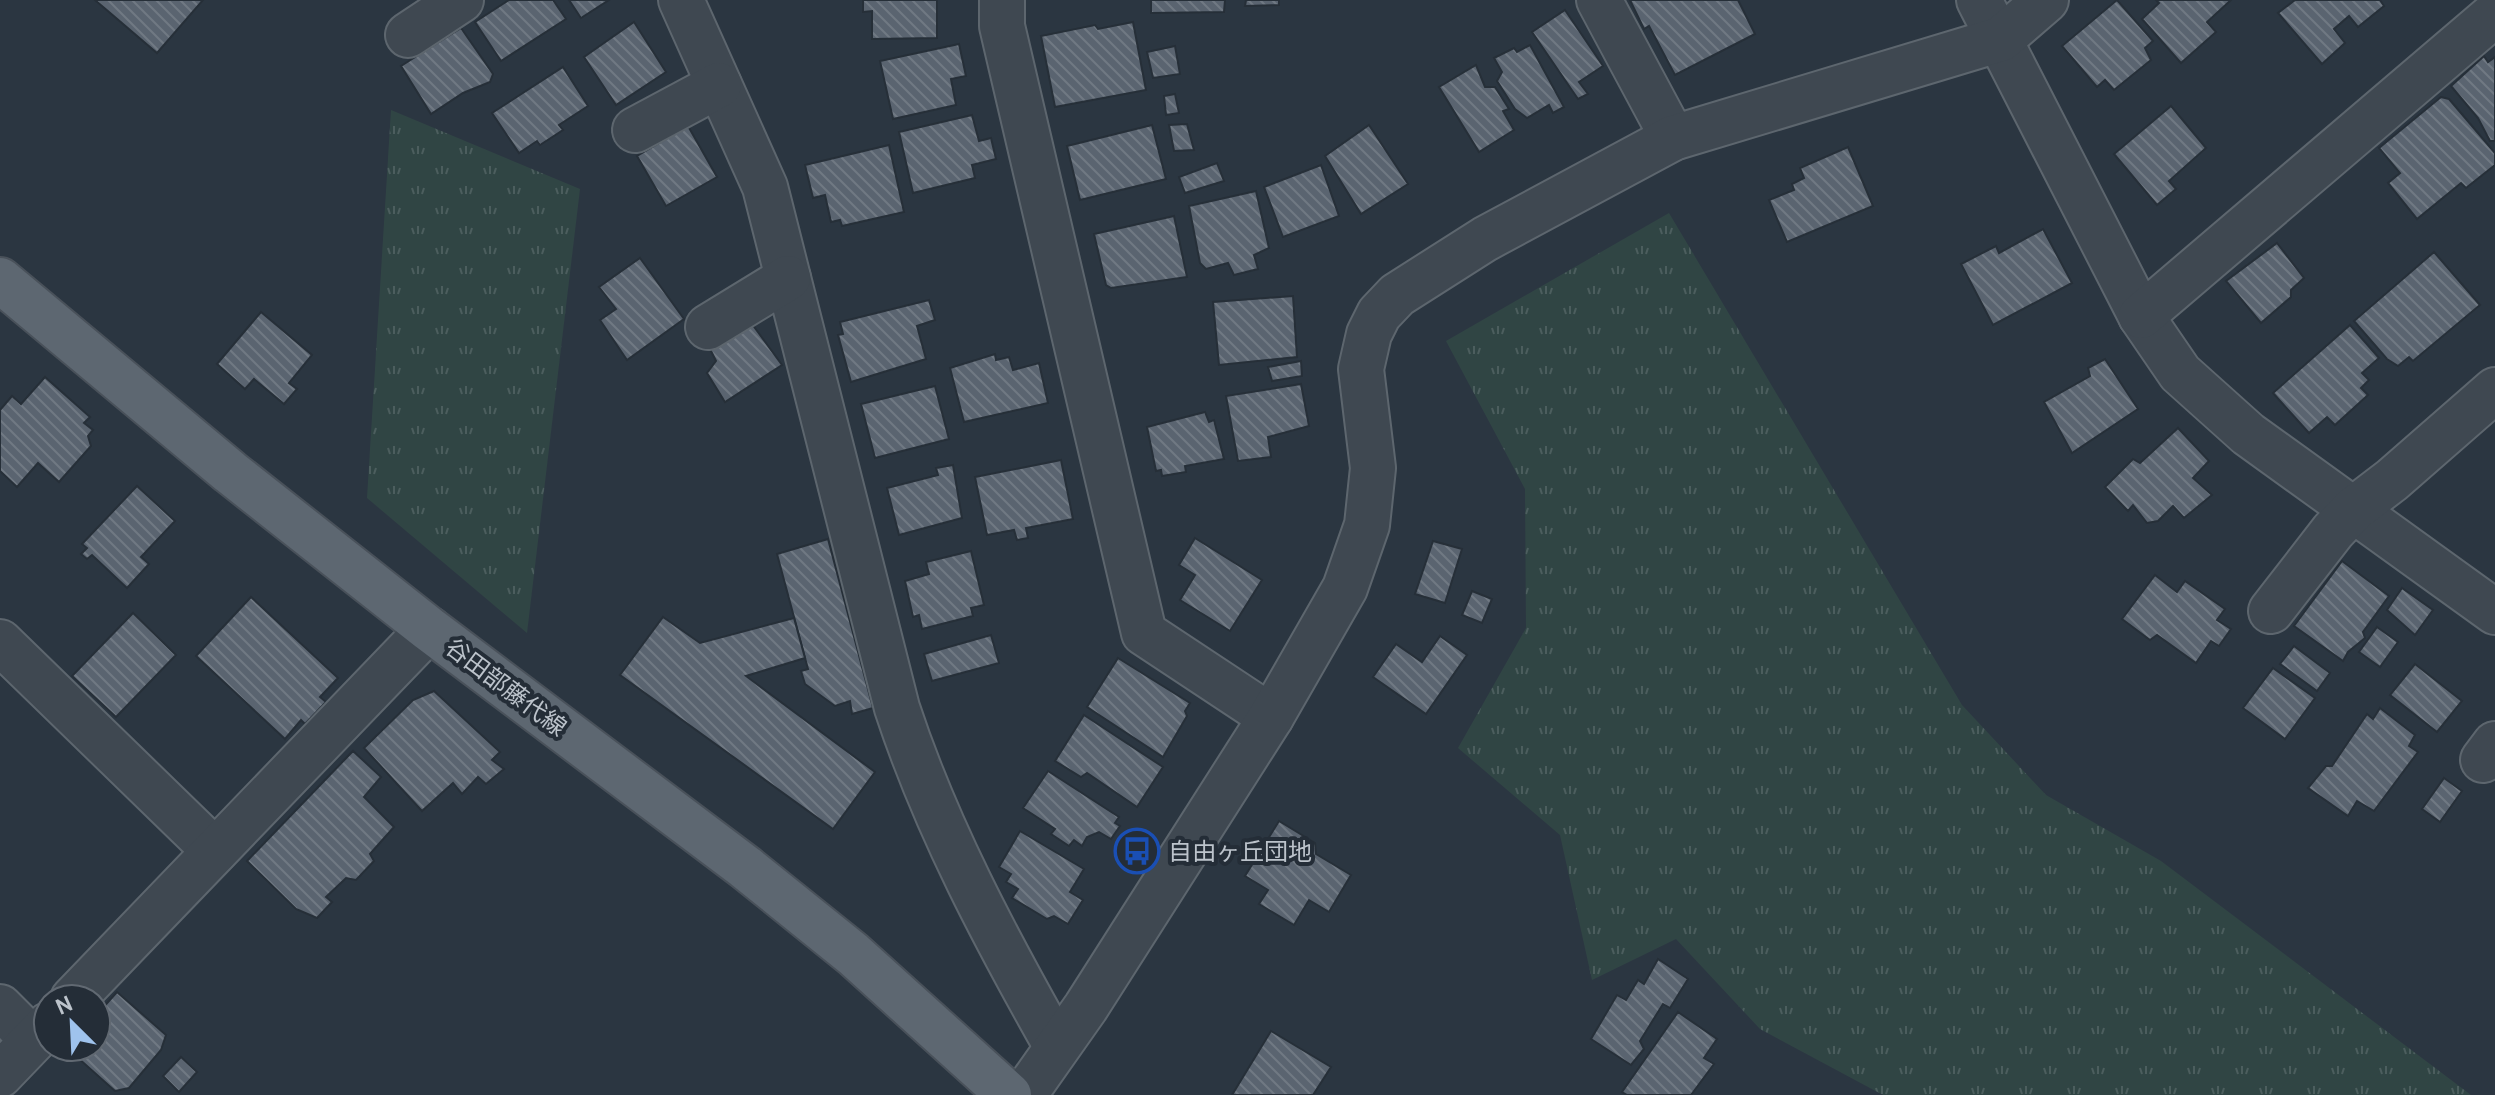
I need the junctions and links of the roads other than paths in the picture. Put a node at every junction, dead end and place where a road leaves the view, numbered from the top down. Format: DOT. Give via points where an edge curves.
graph roads {
  1 [pos="461,0"];
  2 [pos="681,0"];
  3 [pos="1002,0"];
  4 [pos="1599,0"];
  5 [pos="1979,0"];
  6 [pos="2046,0"];
  7 [pos="2495,14"];
  8 [pos="408,35"];
  9 [pos="2001,39"];
  10 [pos="719,85"];
  11 [pos="635,130"];
  12 [pos="1673,138"];
  13 [pos="788,278"];
  14 [pos="0,280"];
  15 [pos="2141,316"];
  16 [pos="708,327"];
  17 [pos="2495,390"];
  18 [pos="2354,509"];
  19 [pos="2271,611"];
  20 [pos="2495,612"];
  21 [pos="429,629"];
  22 [pos="0,642"];
  23 [pos="1271,717"];
  24 [pos="215,851"];
  25 [pos="88,983"];
  26 [pos="0,1007"];
  27 [pos="32,1027"];
  28 [pos="32,1041"];
  29 [pos="1057,1047"];
  30 [pos="0,1075"];
  31 [pos="1009,1095"];
  32 [pos="1024,1095"];
  1 -- 8 [label="street"];
  2 -- 10 [label="street"];
  3 -- 23 [label="street" via="1002,26 1144,633"];
  4 -- 12 [label="street"];
  5 -- 9 [label="street"];
  6 -- 9 [label="street"];
  7 -- 15 [label="street"];
  9 -- 12 [label="street"];
  9 -- 15 [label="street"];
  10 -- 11 [label="street"];
  10 -- 13 [label="street" via="765,187"];
  12 -- 23 [label="street" via="1485,239 1397,295 1379,314 1361,369 1373,468 1367,525 1345,588"];
  13 -- 16 [label="street"];
  13 -- 29 [label="street" via="897,708 919,773"];
  14 -- 21 [label="main road, 谷田部藤代線"];
  15 -- 18 [label="street" via="2180,373 2248,434"];
  17 -- 18 [label="street"];
  18 -- 19 [label="street"];
  18 -- 20 [label="street"];
  21 -- 24 [label="street"];
  21 -- 31 [label="main road, 谷田部藤代線" via="853,954"];
  22 -- 24 [label="street"];
  23 -- 29 [label="street"];
  24 -- 25 [label="street"];
  26 -- 27 [label="street"];
  28 -- 30 [label="street"];
  29 -- 32 [label="street"];
}
